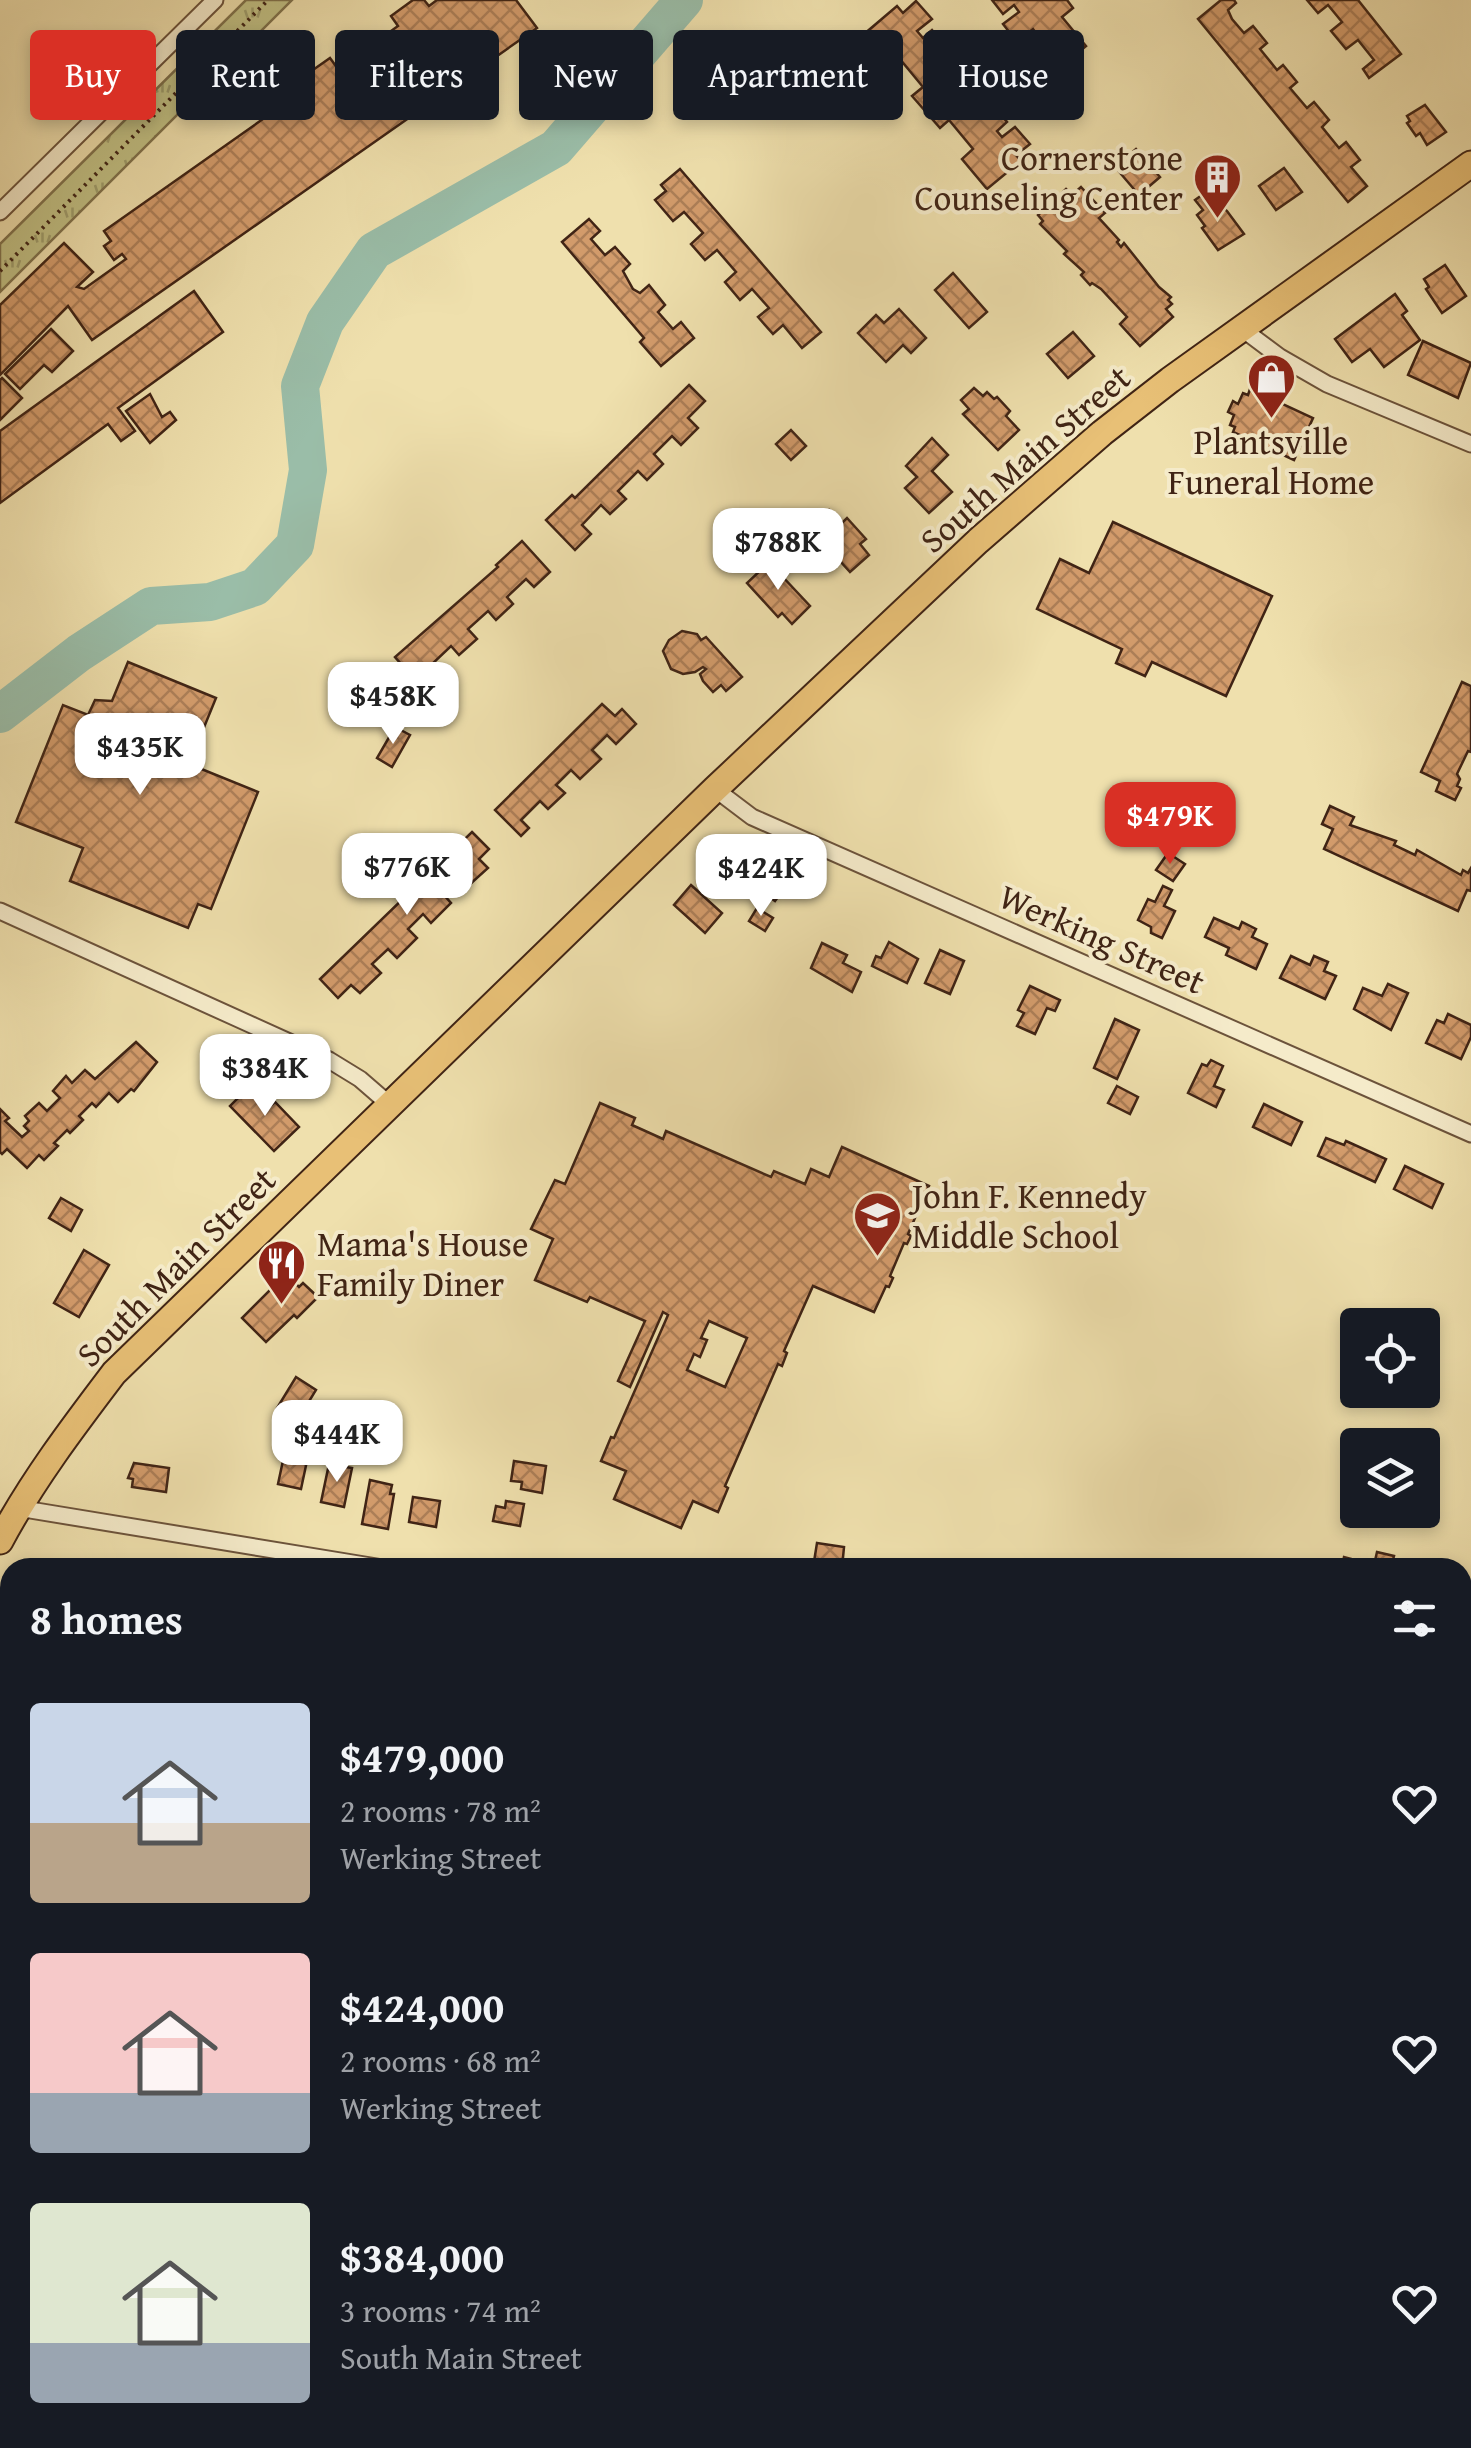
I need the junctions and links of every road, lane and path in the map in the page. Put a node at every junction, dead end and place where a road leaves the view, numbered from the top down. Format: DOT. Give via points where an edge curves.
graph roads {
  1 [pos="214,0"];
  2 [pos="268,0"];
  3 [pos="1471,164"];
  4 [pos="0,212"];
  5 [pos="0,271"];
  6 [pos="1241,328"];
  7 [pos="1471,444"];
  8 [pos="716,788"];
  9 [pos="0,911"];
  10 [pos="390,1105"];
  11 [pos="1471,1134"];
  12 [pos="18,1508"];
  13 [pos="0,1541"];
  14 [pos="296,1558"];
  1 -- 4 [label="street"];
  2 -- 5 [label="path"];
  3 -- 6 [label="highway, South Main Street"];
  6 -- 7 [label="street" via="1327,384"];
  6 -- 8 [label="highway, South Main Street" via="1102,434 978,542"];
  8 -- 10 [label="highway, South Main Street"];
  8 -- 11 [label="street, Werking Street" via="752,817"];
  9 -- 10 [label="street" via="329,1060"];
  10 -- 12 [label="highway, South Main Street" via="114,1373"];
  12 -- 13 [label="highway, South Main Street"];
  12 -- 14 [label="street"];
}
